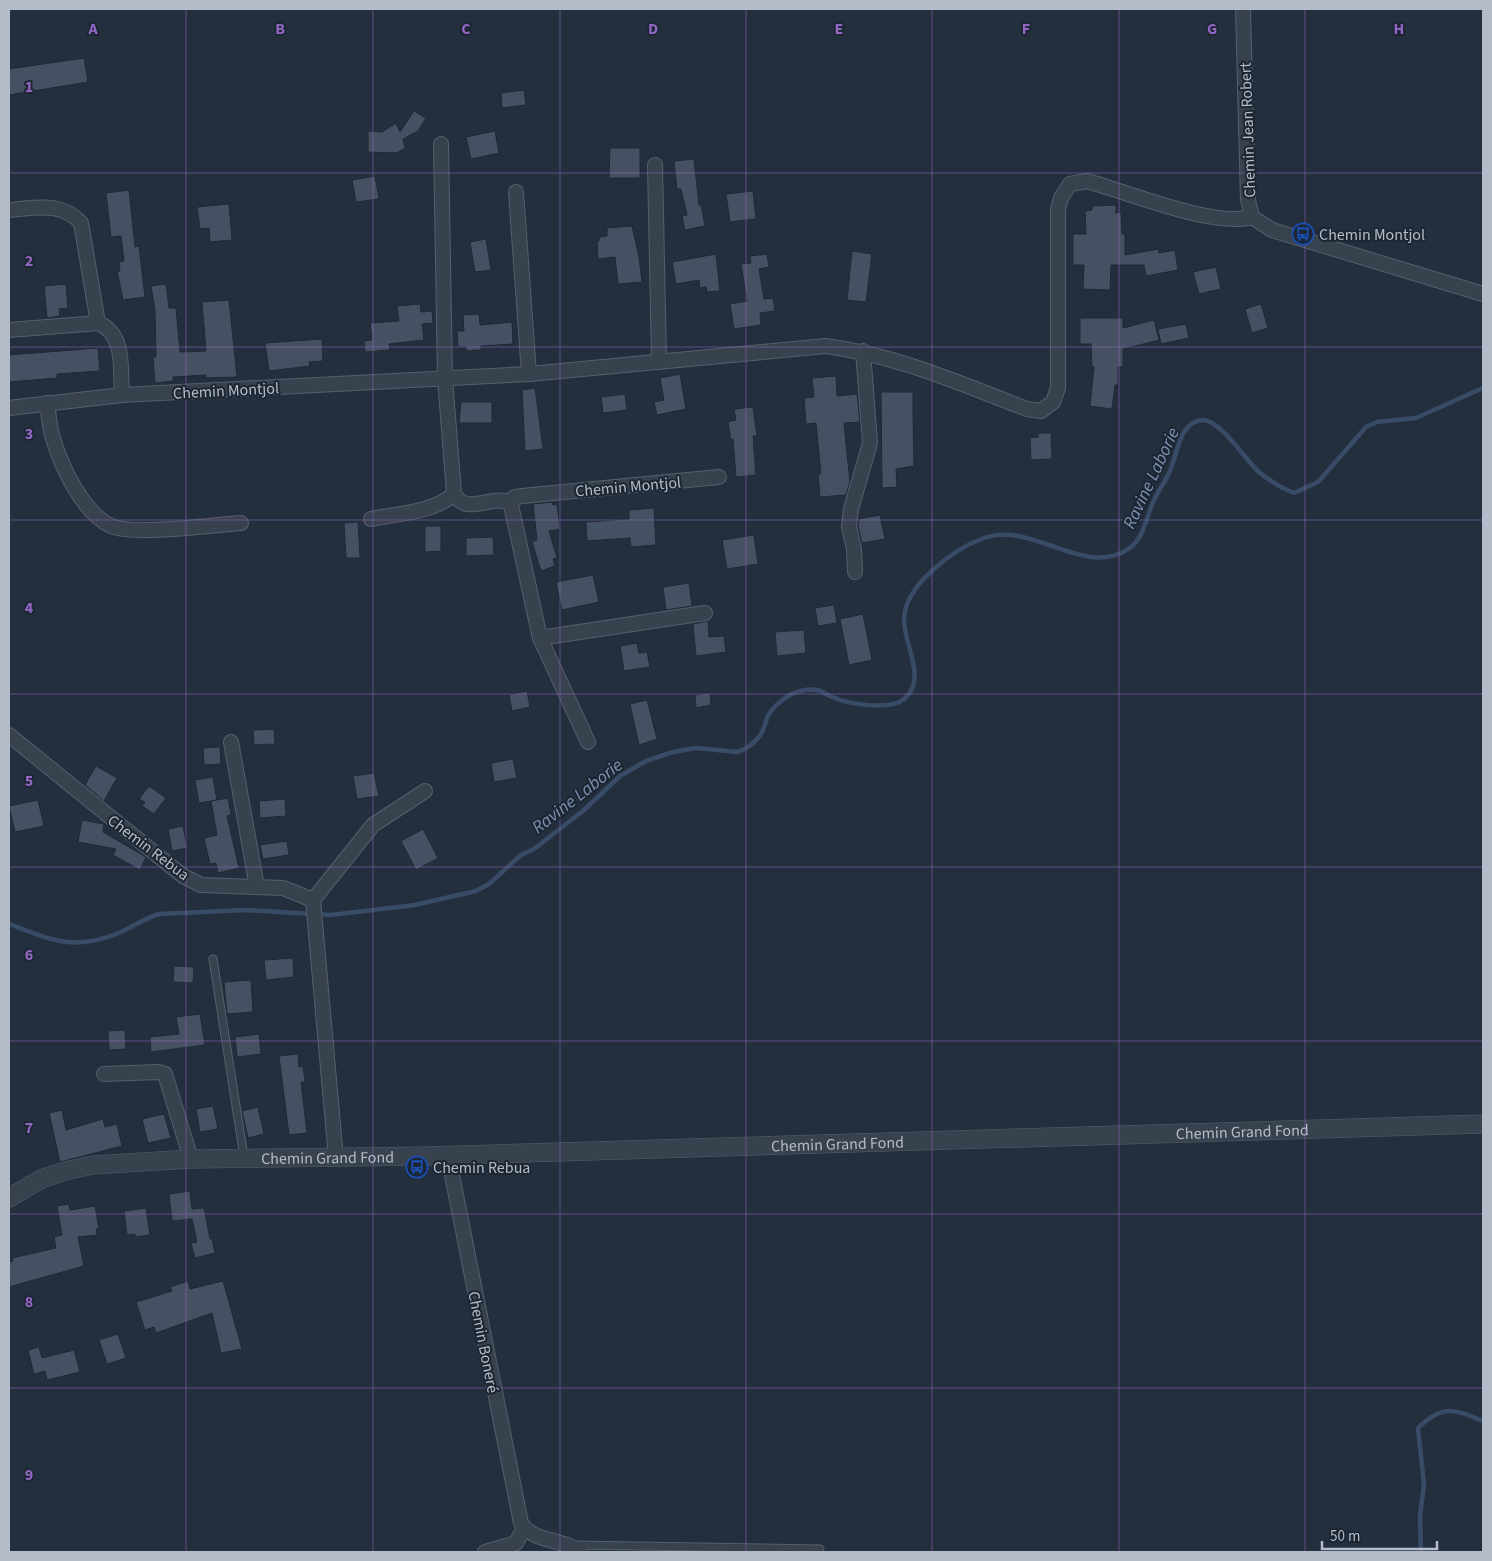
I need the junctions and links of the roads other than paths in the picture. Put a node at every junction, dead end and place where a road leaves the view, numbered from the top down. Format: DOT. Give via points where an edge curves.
graph roads {
  1 [pos="1243,9"];
  2 [pos="441,144"];
  3 [pos="655,165"];
  4 [pos="516,192"];
  5 [pos="9,210"];
  6 [pos="1252,217"];
  7 [pos="1483,294"];
  8 [pos="98,322"];
  9 [pos="9,330"];
  10 [pos="864,351"];
  11 [pos="659,360"];
  12 [pos="529,374"];
  13 [pos="445,380"];
  14 [pos="122,395"];
  15 [pos="47,404"];
  16 [pos="9,408"];
  17 [pos="719,477"];
  18 [pos="454,493"];
  19 [pos="508,502"];
  20 [pos="371,519"];
  21 [pos="241,523"];
  22 [pos="855,572"];
  23 [pos="705,613"];
  24 [pos="540,638"];
  25 [pos="9,735"];
  26 [pos="231,742"];
  27 [pos="588,742"];
  28 [pos="425,791"];
  29 [pos="257,887"];
  30 [pos="314,904"];
  31 [pos="213,959"];
  32 [pos="104,1074"];
  33 [pos="1483,1124"];
  34 [pos="448,1155"];
  35 [pos="244,1157"];
  36 [pos="336,1158"];
  37 [pos="191,1159"];
  38 [pos="9,1198"];
  39 [pos="524,1528"];
  40 [pos="567,1545"];
  41 [pos="820,1549"];
  42 [pos="485,1552"];
  43 [pos="580,1552"];
  1 -- 6 [label="street, Chemin Jean Robert" via="1248,200"];
  2 -- 13 [label="street"];
  3 -- 11 [label="street"];
  4 -- 12 [label="street"];
  5 -- 8 [label="street" via="62,209 81,223"];
  6 -- 7 [label="street, Chemin Jean Robert" via="1287,235"];
  6 -- 10 [label="street, Chemin Montjol" via="1230,220 1087,181 1070,184 1058,210 1058,388 1053,402 1041,411 1027,409 911,364"];
  8 -- 9 [label="street"];
  8 -- 14 [label="street" via="114,334 119,346"];
  10 -- 11 [label="street, Chemin Montjol" via="826,346"];
  10 -- 22 [label="street" via="870,443 851,509 849,527"];
  11 -- 12 [label="street, Chemin Montjol"];
  12 -- 13 [label="street, Chemin Montjol"];
  13 -- 14 [label="street, Chemin Montjol"];
  13 -- 18 [label="street"];
  14 -- 15 [label="street, Chemin Montjol"];
  15 -- 16 [label="street, Chemin Montjol"];
  15 -- 21 [label="street" via="52,437 68,476 92,512 111,526 134,531"];
  17 -- 19 [label="street, Chemin Montjol" via="522,496"];
  18 -- 19 [label="street, Chemin Montjol" via="460,502 469,504"];
  18 -- 20 [label="street" via="447,501 435,506"];
  19 -- 24 [label="street" via="513,512"];
  23 -- 24 [label="street"];
  24 -- 27 [label="street"];
  25 -- 29 [label="street, Chemin Rebua" via="183,876 201,885"];
  26 -- 29 [label="street"];
  28 -- 30 [label="street" via="373,825"];
  29 -- 30 [label="street, Chemin Rebua" via="283,888"];
  30 -- 36 [label="street"];
  31 -- 35 [label="lane"];
  32 -- 37 [label="street" via="164,1074"];
  33 -- 34 [label="street, Chemin Grand Fond"];
  34 -- 36 [label="street, Chemin Grand Fond"];
  34 -- 39 [label="street, Chemin Boneré"];
  35 -- 36 [label="street, Chemin Grand Fond"];
  35 -- 37 [label="street, Chemin Grand Fond"];
  37 -- 38 [label="street, Chemin Grand Fond" via="93,1165 65,1171 41,1179"];
  39 -- 40 [label="street" via="535,1536"];
  39 -- 42 [label="street" via="516,1542"];
  40 -- 41 [label="lane"];
  40 -- 43 [label="street"];
}
